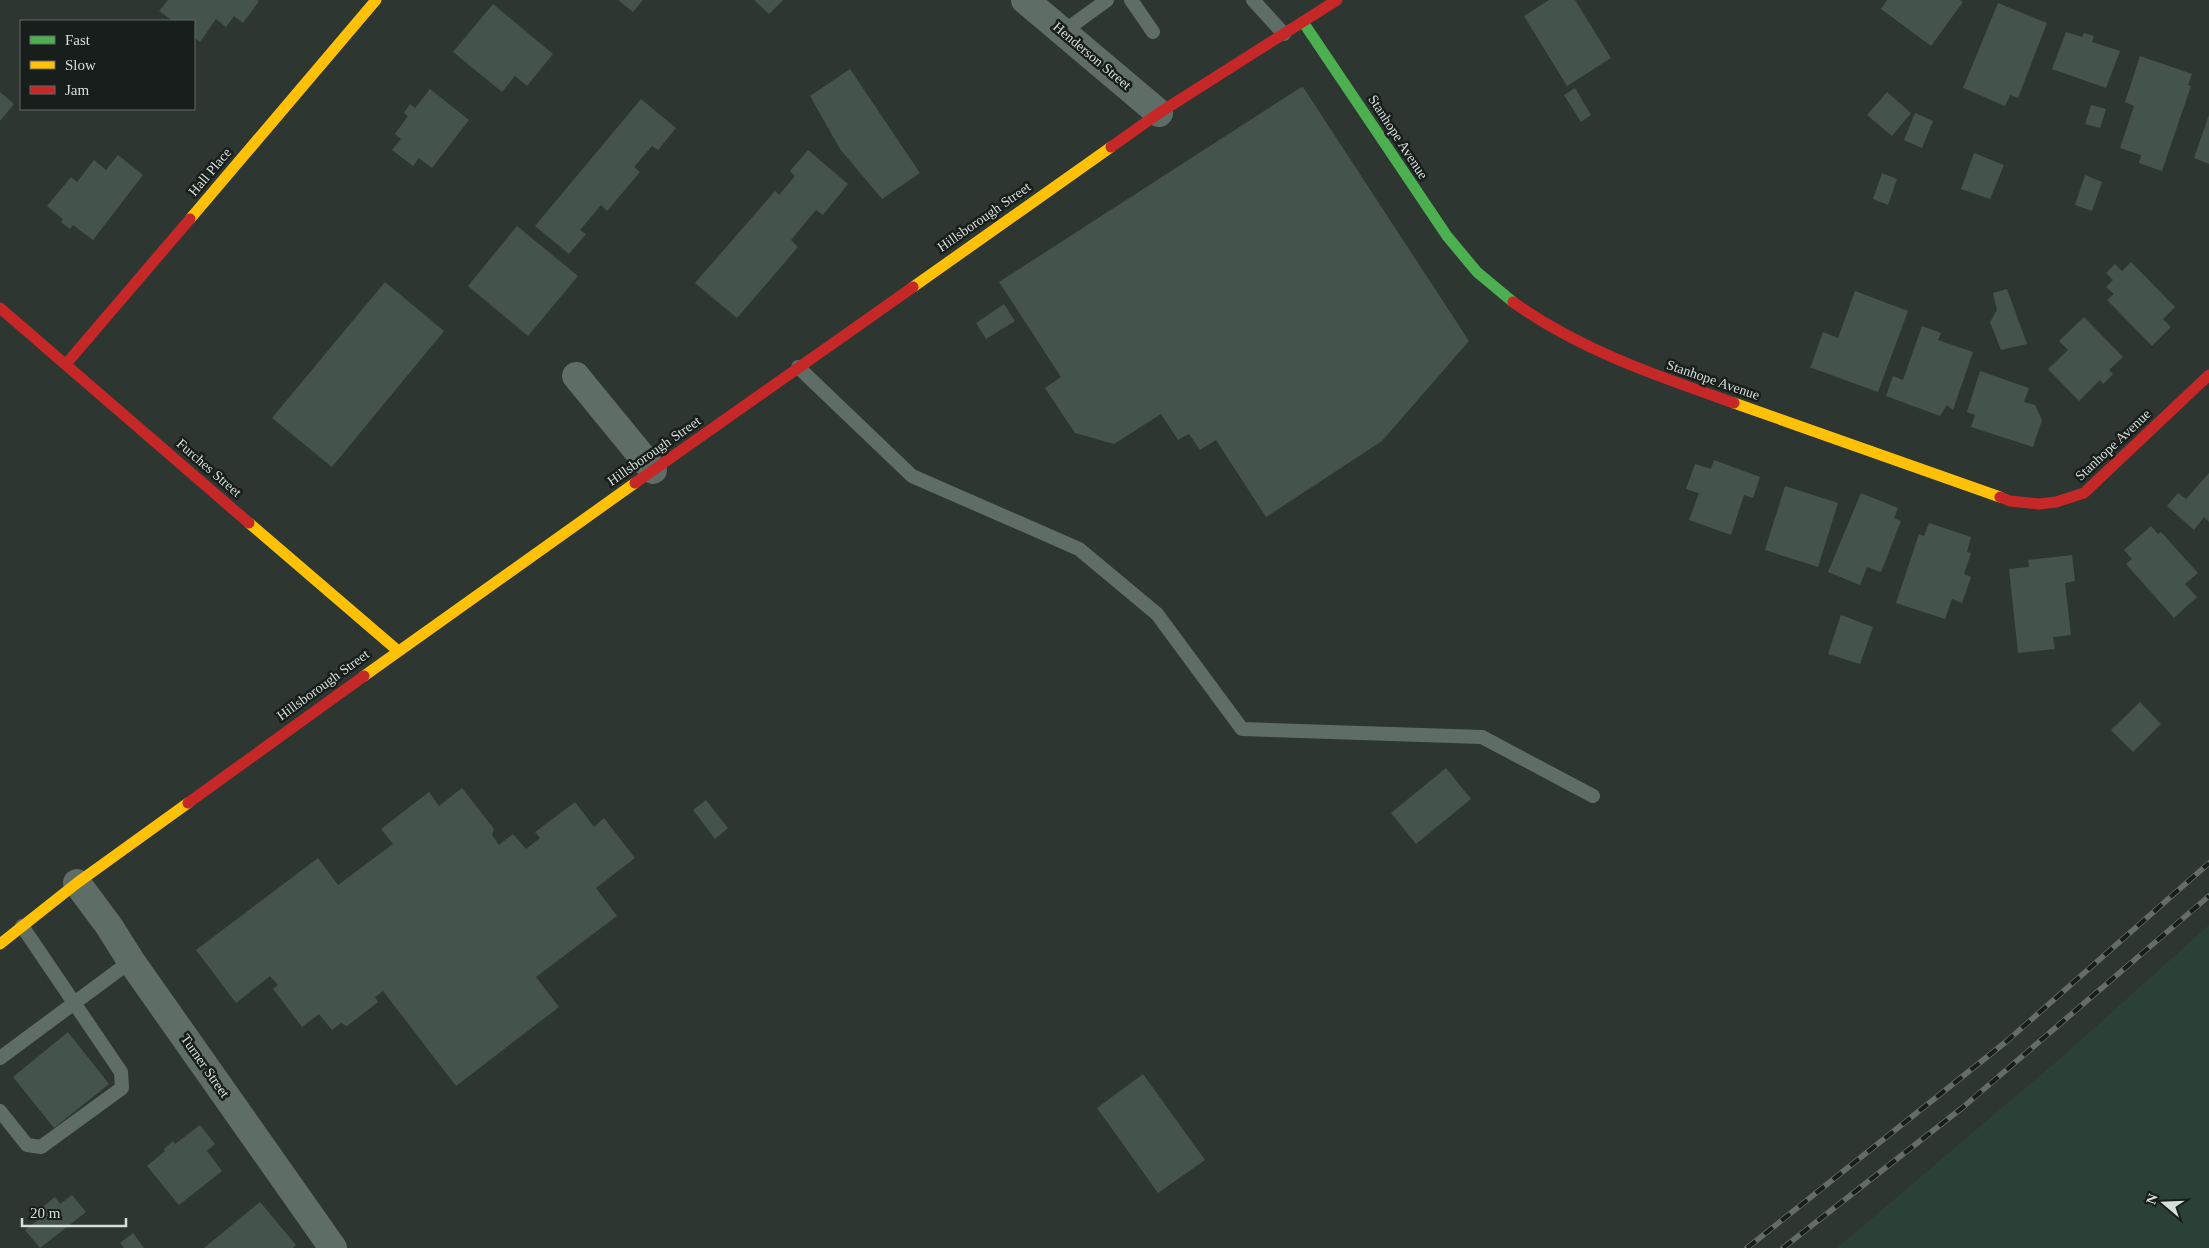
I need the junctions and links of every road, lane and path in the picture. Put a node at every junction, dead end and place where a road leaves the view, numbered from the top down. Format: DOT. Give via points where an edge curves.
graph roads {
  1 [pos="376,0"];
  2 [pos="1025,0"];
  3 [pos="1107,0"];
  4 [pos="1131,0"];
  5 [pos="1253,0"];
  6 [pos="1337,0"];
  7 [pos="1303,22"];
  8 [pos="1063,32"];
  9 [pos="1153,32"];
  10 [pos="1284,34"];
  11 [pos="1159,112"];
  12 [pos="0,308"];
  13 [pos="66,364"];
  14 [pos="798,367"];
  15 [pos="2209,374"];
  16 [pos="576,376"];
  17 [pos="653,470"];
  18 [pos="397,650"];
  19 [pos="1593,796"];
  20 [pos="77,883"];
  21 [pos="22,926"];
  22 [pos="0,944"];
  23 [pos="131,961"];
  24 [pos="73,1004"];
  25 [pos="0,1058"];
  26 [pos="0,1111"];
  27 [pos="333,1248"];
  1 -- 13 [label="street, Hall Place"];
  2 -- 8 [label="street, Henderson Street"];
  3 -- 8 [label="lane"];
  4 -- 9 [label="lane"];
  5 -- 10 [label="lane"];
  6 -- 7 [label="street, Hillsborough Street"];
  7 -- 10 [label="street, Hillsborough Street"];
  7 -- 15 [label="street, Stanhope Avenue" via="1427,209 1484,279 1540,321 1637,369 2010,501 2047,505 2084,493"];
  8 -- 11 [label="street, Henderson Street"];
  10 -- 11 [label="street, Hillsborough Street"];
  11 -- 14 [label="street, Hillsborough Street"];
  12 -- 13 [label="street, Furches Street"];
  13 -- 18 [label="street, Furches Street"];
  14 -- 17 [label="street, Hillsborough Street"];
  14 -- 19 [label="lane" via="912,476 1079,549 1156,614 1242,729 1482,737"];
  16 -- 17 [label="street"];
  17 -- 18 [label="street, Hillsborough Street"];
  18 -- 20 [label="street, Hillsborough Street"];
  20 -- 21 [label="street, Hillsborough Street"];
  20 -- 23 [label="street, Turner Street"];
  21 -- 22 [label="street, Hillsborough Street"];
  21 -- 24 [label="lane"];
  23 -- 24 [label="lane"];
  23 -- 27 [label="street, Turner Street"];
  24 -- 25 [label="lane"];
  24 -- 26 [label="lane" via="121,1072 122,1088 41,1147 27,1145"];
}
